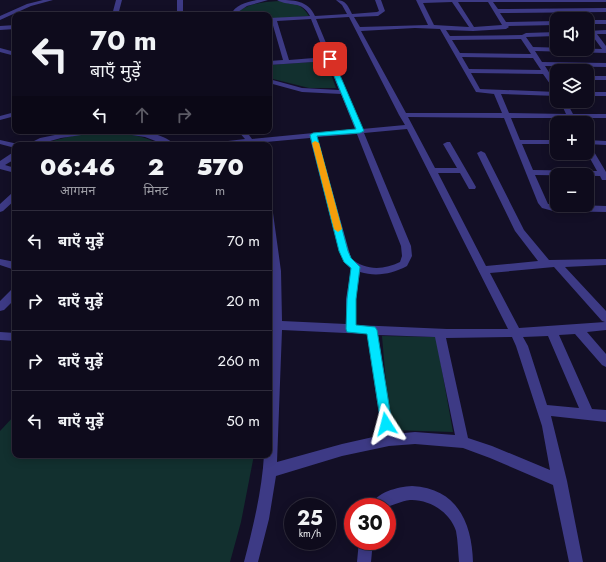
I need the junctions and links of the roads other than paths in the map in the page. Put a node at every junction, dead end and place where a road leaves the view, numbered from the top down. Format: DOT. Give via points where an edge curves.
graph roads {
  1 [pos="50,0"];
  2 [pos="118,0"];
  3 [pos="180,0"];
  4 [pos="264,0"];
  5 [pos="280,0"];
  6 [pos="340,0"];
  7 [pos="378,0"];
  8 [pos="489,0"];
  9 [pos="598,0"];
  10 [pos="606,0"];
  11 [pos="420,1"];
  12 [pos="454,1"];
  13 [pos="583,10"];
  14 [pos="606,10"];
  15 [pos="496,11"];
  16 [pos="12,12"];
  17 [pos="12,12"];
  18 [pos="116,12"];
  19 [pos="180,12"];
  20 [pos="235,12"];
  21 [pos="351,16"];
  22 [pos="0,18"];
  23 [pos="313,18"];
  24 [pos="272,20"];
  25 [pos="594,22"];
  26 [pos="606,22"];
  27 [pos="550,23"];
  28 [pos="504,24"];
  29 [pos="12,26"];
  30 [pos="431,26"];
  31 [pos="442,27"];
  32 [pos="0,28"];
  33 [pos="358,29"];
  34 [pos="473,29"];
  35 [pos="594,32"];
  36 [pos="606,32"];
  37 [pos="523,37"];
  38 [pos="594,37"];
  39 [pos="447,38"];
  40 [pos="550,43"];
  41 [pos="550,45"];
  42 [pos="530,49"];
  43 [pos="0,50"];
  44 [pos="594,50"];
  45 [pos="606,51"];
  46 [pos="12,53"];
  47 [pos="458,55"];
  48 [pos="535,56"];
  49 [pos="330,59"];
  50 [pos="287,62"];
  51 [pos="272,63"];
  52 [pos="540,64"];
  53 [pos="606,65"];
  54 [pos="466,71"];
  55 [pos="547,75"];
  56 [pos="550,76"];
  57 [pos="594,78"];
  58 [pos="606,78"];
  59 [pos="550,80"];
  60 [pos="272,82"];
  61 [pos="343,92"];
  62 [pos="497,92"];
  63 [pos="550,94"];
  64 [pos="594,94"];
  65 [pos="606,94"];
  66 [pos="566,108"];
  67 [pos="507,114"];
  68 [pos="12,115"];
  69 [pos="403,115"];
  70 [pos="570,115"];
  71 [pos="606,116"];
  72 [pos="0,118"];
  73 [pos="409,127"];
  74 [pos="360,131"];
  75 [pos="77,134"];
  76 [pos="140,134"];
  77 [pos="313,135"];
  78 [pos="0,142"];
  79 [pos="35,142"];
  80 [pos="166,142"];
  81 [pos="259,142"];
  82 [pos="518,142"];
  83 [pos="550,142"];
  84 [pos="594,142"];
  85 [pos="606,143"];
  86 [pos="447,144"];
  87 [pos="12,145"];
  88 [pos="481,153"];
  89 [pos="12,157"];
  90 [pos="594,158"];
  91 [pos="0,166"];
  92 [pos="12,169"];
  93 [pos="462,170"];
  94 [pos="432,171"];
  95 [pos="530,172"];
  96 [pos="605,175"];
  97 [pos="472,187"];
  98 [pos="12,198"];
  99 [pos="0,209"];
  100 [pos="606,209"];
  101 [pos="272,237"];
  102 [pos="0,262"];
  103 [pos="606,262"];
  104 [pos="551,263"];
  105 [pos="12,265"];
  106 [pos="356,267"];
  107 [pos="483,270"];
  108 [pos="12,296"];
  109 [pos="0,307"];
  110 [pos="606,318"];
  111 [pos="273,325"];
  112 [pos="606,326"];
  113 [pos="351,329"];
  114 [pos="372,330"];
  115 [pos="578,330"];
  116 [pos="439,332"];
  117 [pos="552,332"];
  118 [pos="516,333"];
  119 [pos="0,336"];
  120 [pos="12,337"];
  121 [pos="606,362"];
  122 [pos="272,373"];
  123 [pos="542,410"];
  124 [pos="588,415"];
  125 [pos="606,416"];
  126 [pos="389,440"];
  127 [pos="463,442"];
  128 [pos="270,458"];
  129 [pos="270,470"];
  130 [pos="560,481"];
  131 [pos="389,498"];
  132 [pos="365,550"];
  133 [pos="251,562"];
  134 [pos="364,562"];
  135 [pos="466,562"];
  136 [pos="576,562"];
  1 -- 17 [label="street"];
  2 -- 18 [label="street"];
  3 -- 19 [label="street"];
  4 -- 20 [label="street" via="241,6"];
  5 -- 23 [label="street" via="307,6"];
  6 -- 21 [label="street"];
  7 -- 21 [label="street" via="382,11 380,13"];
  8 -- 9 [label="street"];
  8 -- 12 [label="street"];
  8 -- 15 [label="street"];
  9 -- 10 [label="street"];
  11 -- 12 [label="street"];
  11 -- 30 [label="street"];
  12 -- 34 [label="street"];
  13 -- 14 [label="street"];
  13 -- 15 [label="street"];
  15 -- 28 [label="street"];
  16 -- 22 [label="street"];
  21 -- 23 [label="street"];
  21 -- 33 [label="street"];
  23 -- 24 [label="street"];
  23 -- 49 [label="street"];
  24 -- 50 [label="street"];
  25 -- 26 [label="street"];
  27 -- 28 [label="street"];
  28 -- 34 [label="street" via="506,27"];
  29 -- 32 [label="street"];
  30 -- 31 [label="street"];
  30 -- 33 [label="street"];
  31 -- 34 [label="street"];
  31 -- 39 [label="street"];
  33 -- 69 [label="street"];
  35 -- 36 [label="street"];
  37 -- 39 [label="street"];
  37 -- 40 [label="street" via="526,35"];
  37 -- 42 [label="street"];
  38 -- 45 [label="street"];
  39 -- 47 [label="street"];
  41 -- 42 [label="street"];
  42 -- 48 [label="street"];
  43 -- 46 [label="street"];
  44 -- 45 [label="street"];
  47 -- 48 [label="street"];
  47 -- 54 [label="street"];
  48 -- 52 [label="street"];
  49 -- 50 [label="street"];
  49 -- 61 [label="street"];
  50 -- 51 [label="street"];
  52 -- 53 [label="street"];
  52 -- 55 [label="street"];
  54 -- 55 [label="street"];
  54 -- 62 [label="street" via="478,91"];
  55 -- 56 [label="street"];
  55 -- 59 [label="street"];
  57 -- 58 [label="street"];
  60 -- 61 [label="street" via="302,90"];
  61 -- 74 [label="street"];
  62 -- 63 [label="street"];
  62 -- 67 [label="street"];
  64 -- 65 [label="street"];
  66 -- 70 [label="street"];
  67 -- 69 [label="street"];
  67 -- 70 [label="street"];
  67 -- 82 [label="street"];
  68 -- 72 [label="street"];
  69 -- 73 [label="street"];
  70 -- 71 [label="street"];
  73 -- 74 [label="street"];
  73 -- 94 [label="street"];
  74 -- 77 [label="street"];
  74 -- 106 [label="street" via="406,246 407,256 404,264 395,270 382,272"];
  75 -- 79 [label="street"];
  76 -- 80 [label="street"];
  77 -- 81 [label="street"];
  77 -- 106 [label="street" via="344,251 348,260"];
  78 -- 87 [label="street"];
  82 -- 83 [label="street"];
  82 -- 95 [label="street"];
  84 -- 85 [label="street"];
  86 -- 93 [label="street"];
  88 -- 104 [label="street" via="516,224"];
  89 -- 91 [label="street"];
  90 -- 96 [label="street"];
  91 -- 92 [label="street"];
  93 -- 94 [label="street"];
  93 -- 97 [label="street"];
  94 -- 107 [label="street"];
  95 -- 96 [label="street"];
  95 -- 100 [label="street" via="545,206"];
  98 -- 99 [label="street"];
  101 -- 111 [label="street" via="276,271"];
  102 -- 105 [label="street"];
  103 -- 104 [label="street"];
  104 -- 107 [label="street"];
  104 -- 110 [label="street"];
  106 -- 113 [label="street" via="351,299"];
  107 -- 118 [label="street"];
  108 -- 109 [label="street"];
  111 -- 113 [label="street"];
  111 -- 122 [label="street"];
  112 -- 115 [label="street"];
  113 -- 114 [label="street"];
  114 -- 116 [label="street"];
  114 -- 126 [label="street"];
  115 -- 117 [label="street"];
  115 -- 121 [label="street"];
  116 -- 118 [label="street"];
  116 -- 127 [label="street"];
  117 -- 118 [label="street"];
  117 -- 124 [label="street"];
  118 -- 123 [label="street"];
  119 -- 120 [label="street"];
  123 -- 124 [label="street"];
  123 -- 130 [label="street"];
  124 -- 125 [label="street"];
  126 -- 127 [label="street" via="415,438"];
  126 -- 129 [label="street" via="336,451"];
  127 -- 130 [label="street"];
  128 -- 129 [label="street"];
  129 -- 133 [label="street" via="262,519"];
  130 -- 136 [label="street"];
  131 -- 135 [label="street" via="409,493 424,494 448,505 463,530"];
  132 -- 134 [label="street"];
}
